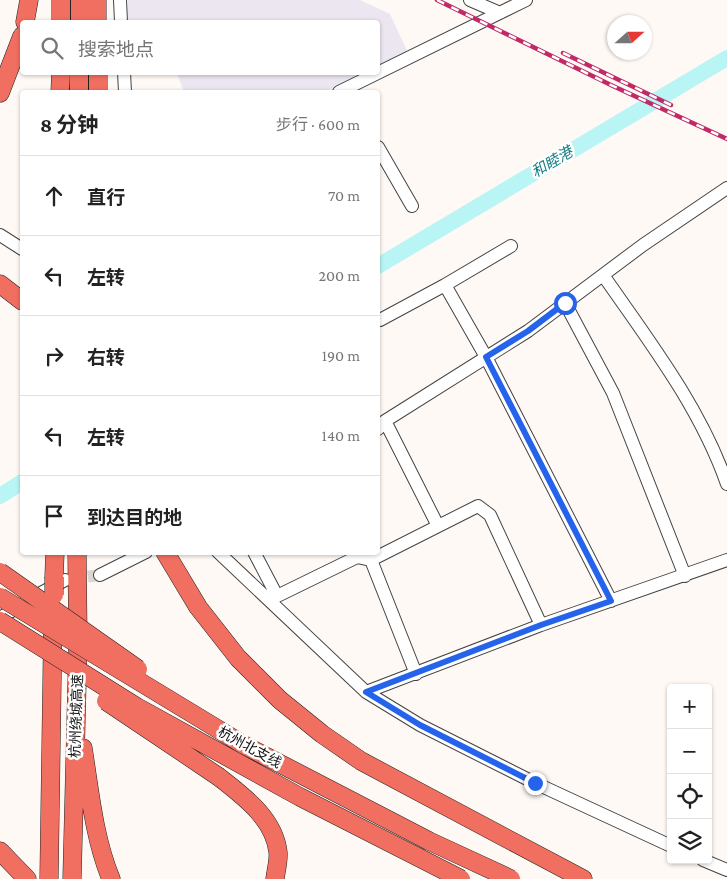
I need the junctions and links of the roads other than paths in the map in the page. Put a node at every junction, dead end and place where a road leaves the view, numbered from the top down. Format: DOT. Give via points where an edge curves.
graph roads {
  1 [pos="29,0"];
  2 [pos="61,0"];
  3 [pos="80,0"];
  4 [pos="96,0"];
  5 [pos="120,0"];
  6 [pos="470,0"];
  7 [pos="520,2"];
  8 [pos="500,14"];
  9 [pos="25,20"];
  10 [pos="61,20"];
  11 [pos="80,20"];
  12 [pos="97,20"];
  13 [pos="121,20"];
  14 [pos="20,41"];
  15 [pos="380,74"];
  16 [pos="60,75"];
  17 [pos="79,75"];
  18 [pos="98,75"];
  19 [pos="124,75"];
  20 [pos="377,75"];
  21 [pos="60,90"];
  22 [pos="79,90"];
  23 [pos="98,90"];
  24 [pos="125,90"];
  25 [pos="347,90"];
  26 [pos="0,93"];
  27 [pos="380,150"];
  28 [pos="727,188"];
  29 [pos="412,206"];
  30 [pos="0,235"];
  31 [pos="511,246"];
  32 [pos="20,248"];
  33 [pos="604,275"];
  34 [pos="0,284"];
  35 [pos="445,285"];
  36 [pos="20,299"];
  37 [pos="565,303"];
  38 [pos="380,320"];
  39 [pos="486,357"];
  40 [pos="381,425"];
  41 [pos="727,484"];
  42 [pos="438,526"];
  43 [pos="55,555"];
  44 [pos="77,555"];
  45 [pos="140,555"];
  46 [pos="167,555"];
  47 [pos="222,555"];
  48 [pos="255,555"];
  49 [pos="356,555"];
  50 [pos="371,560"];
  51 [pos="727,560"];
  52 [pos="0,572"];
  53 [pos="100,575"];
  54 [pos="685,576"];
  55 [pos="59,579"];
  56 [pos="0,596"];
  57 [pos="273,598"];
  58 [pos="611,601"];
  59 [pos="0,622"];
  60 [pos="541,625"];
  61 [pos="416,674"];
  62 [pos="366,692"];
  63 [pos="76,704"];
  64 [pos="244,745"];
  65 [pos="667,844"];
  66 [pos="0,851"];
  67 [pos="712,864"];
  68 [pos="0,868"];
  69 [pos="727,870"];
  70 [pos="10,879"];
  71 [pos="27,879"];
  72 [pos="50,879"];
  73 [pos="72,879"];
  74 [pos="111,879"];
  75 [pos="276,879"];
  76 [pos="461,879"];
  77 [pos="511,879"];
  78 [pos="583,879"];
  1 -- 9 [label="highway"];
  2 -- 10 [label="highway"];
  3 -- 11 [label="highway"];
  4 -- 12 [label="highway"];
  5 -- 13 [label="street"];
  6 -- 8 [label="street"];
  7 -- 8 [label="street"];
  8 -- 15 [label="street"];
  14 -- 26 [label="highway"];
  16 -- 21 [label="highway"];
  17 -- 22 [label="highway"];
  18 -- 23 [label="highway"];
  19 -- 24 [label="street"];
  20 -- 25 [label="street"];
  27 -- 29 [label="street"];
  28 -- 33 [label="street"];
  30 -- 32 [label="street"];
  31 -- 35 [label="street"];
  33 -- 37 [label="street"];
  33 -- 41 [label="street" via="672,374 718,459"];
  34 -- 36 [label="highway"];
  35 -- 38 [label="street"];
  35 -- 39 [label="street"];
  37 -- 39 [label="street"];
  37 -- 54 [label="street" via="612,393"];
  39 -- 40 [label="street"];
  39 -- 58 [label="street"];
  40 -- 42 [label="street"];
  42 -- 50 [label="street"];
  42 -- 60 [label="street" via="478,506 490,515"];
  43 -- 55 [label="highway, 杭州绕城高速"];
  44 -- 63 [label="highway, 杭州绕城高速"];
  45 -- 53 [label="street"];
  46 -- 78 [label="highway" via="198,607 238,658 280,700 322,734 361,762"];
  47 -- 57 [label="street"];
  48 -- 57 [label="street"];
  49 -- 50 [label="street"];
  49 -- 57 [label="street"];
  50 -- 61 [label="street"];
  51 -- 54 [label="street"];
  52 -- 64 [label="highway, bridge"];
  54 -- 58 [label="street"];
  55 -- 59 [label="street"];
  55 -- 72 [label="highway, 杭州绕城高速, bridge" via="54,595"];
  56 -- 64 [label="highway, 杭州北支线, bridge"];
  57 -- 62 [label="street"];
  58 -- 60 [label="street"];
  59 -- 75 [label="highway, bridge" via="249,801 270,827 278,852"];
  59 -- 76 [label="highway, 杭州北支线, bridge" via="154,716 300,797"];
  60 -- 61 [label="street"];
  61 -- 62 [label="street"];
  62 -- 65 [label="street" via="420,725"];
  63 -- 73 [label="highway, 杭州绕城高速"];
  63 -- 74 [label="highway" via="96,826"];
  64 -- 77 [label="highway, 杭州北支线, bridge" via="429,841"];
  66 -- 71 [label="highway"];
  67 -- 69 [label="street"];
  68 -- 70 [label="highway"];
}
